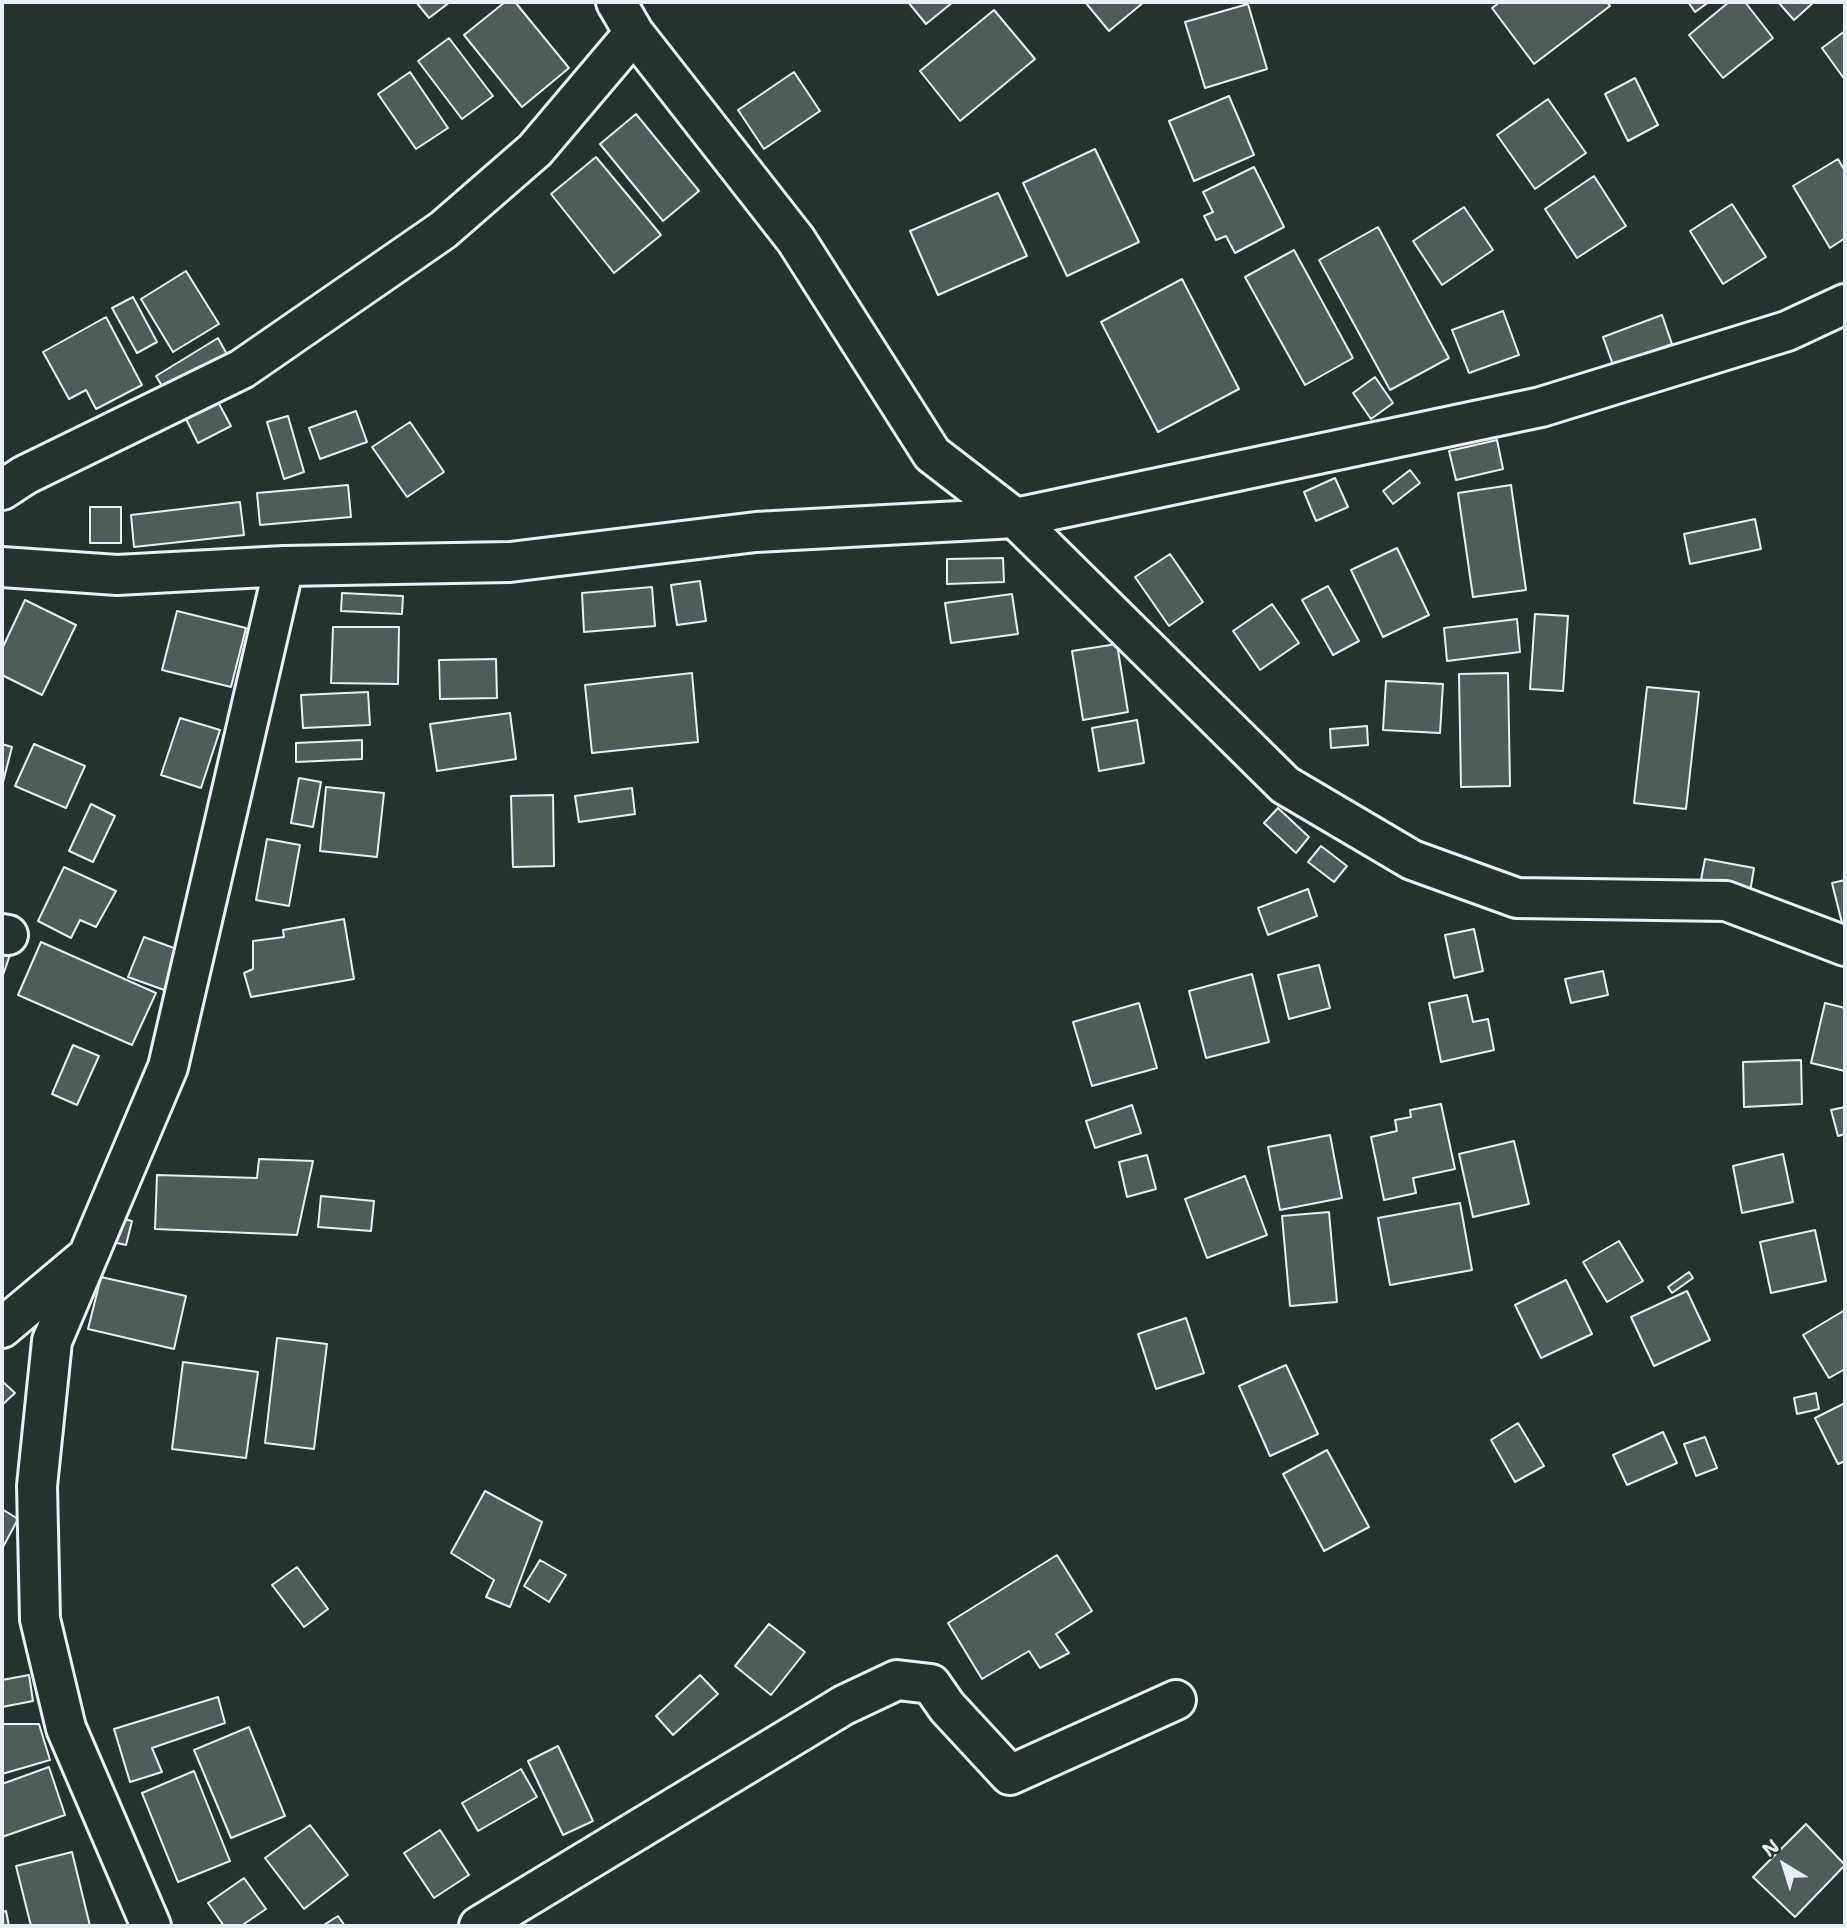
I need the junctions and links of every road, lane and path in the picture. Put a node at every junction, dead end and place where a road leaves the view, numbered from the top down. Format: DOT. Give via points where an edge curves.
graph roads {
  1 [pos="625,17"];
  2 [pos="1845,304"];
  3 [pos="2,490"];
  4 [pos="1015,519"];
  5 [pos="284,566"];
  6 [pos="2,567"];
  7 [pos="1845,946"];
  8 [pos="88,1255"];
  9 [pos="2,1328"];
  10 [pos="1176,1700"];
  11 [pos="151,1926"];
  12 [pos="479,1926"];
  1 -- 3 [label="street" via="536,150 443,230 242,369"];
  1 -- 4 [label="street" via="796,240 932,454"];
  2 -- 4 [label="street" via="1787,331 1541,407"];
  4 -- 5 [label="street" via="756,533 510,562"];
  4 -- 7 [label="street" via="1285,785 1412,860 1517,898 1726,901"];
  5 -- 6 [label="street" via="117,575"];
  5 -- 8 [label="street" via="168,1067"];
  8 -- 9 [label="street"];
  8 -- 11 [label="street" via="52,1341 37,1486 40,1619 66,1728"];
  10 -- 12 [label="street" via="1010,1775 930,1684 897,1680 844,1704"];
}
